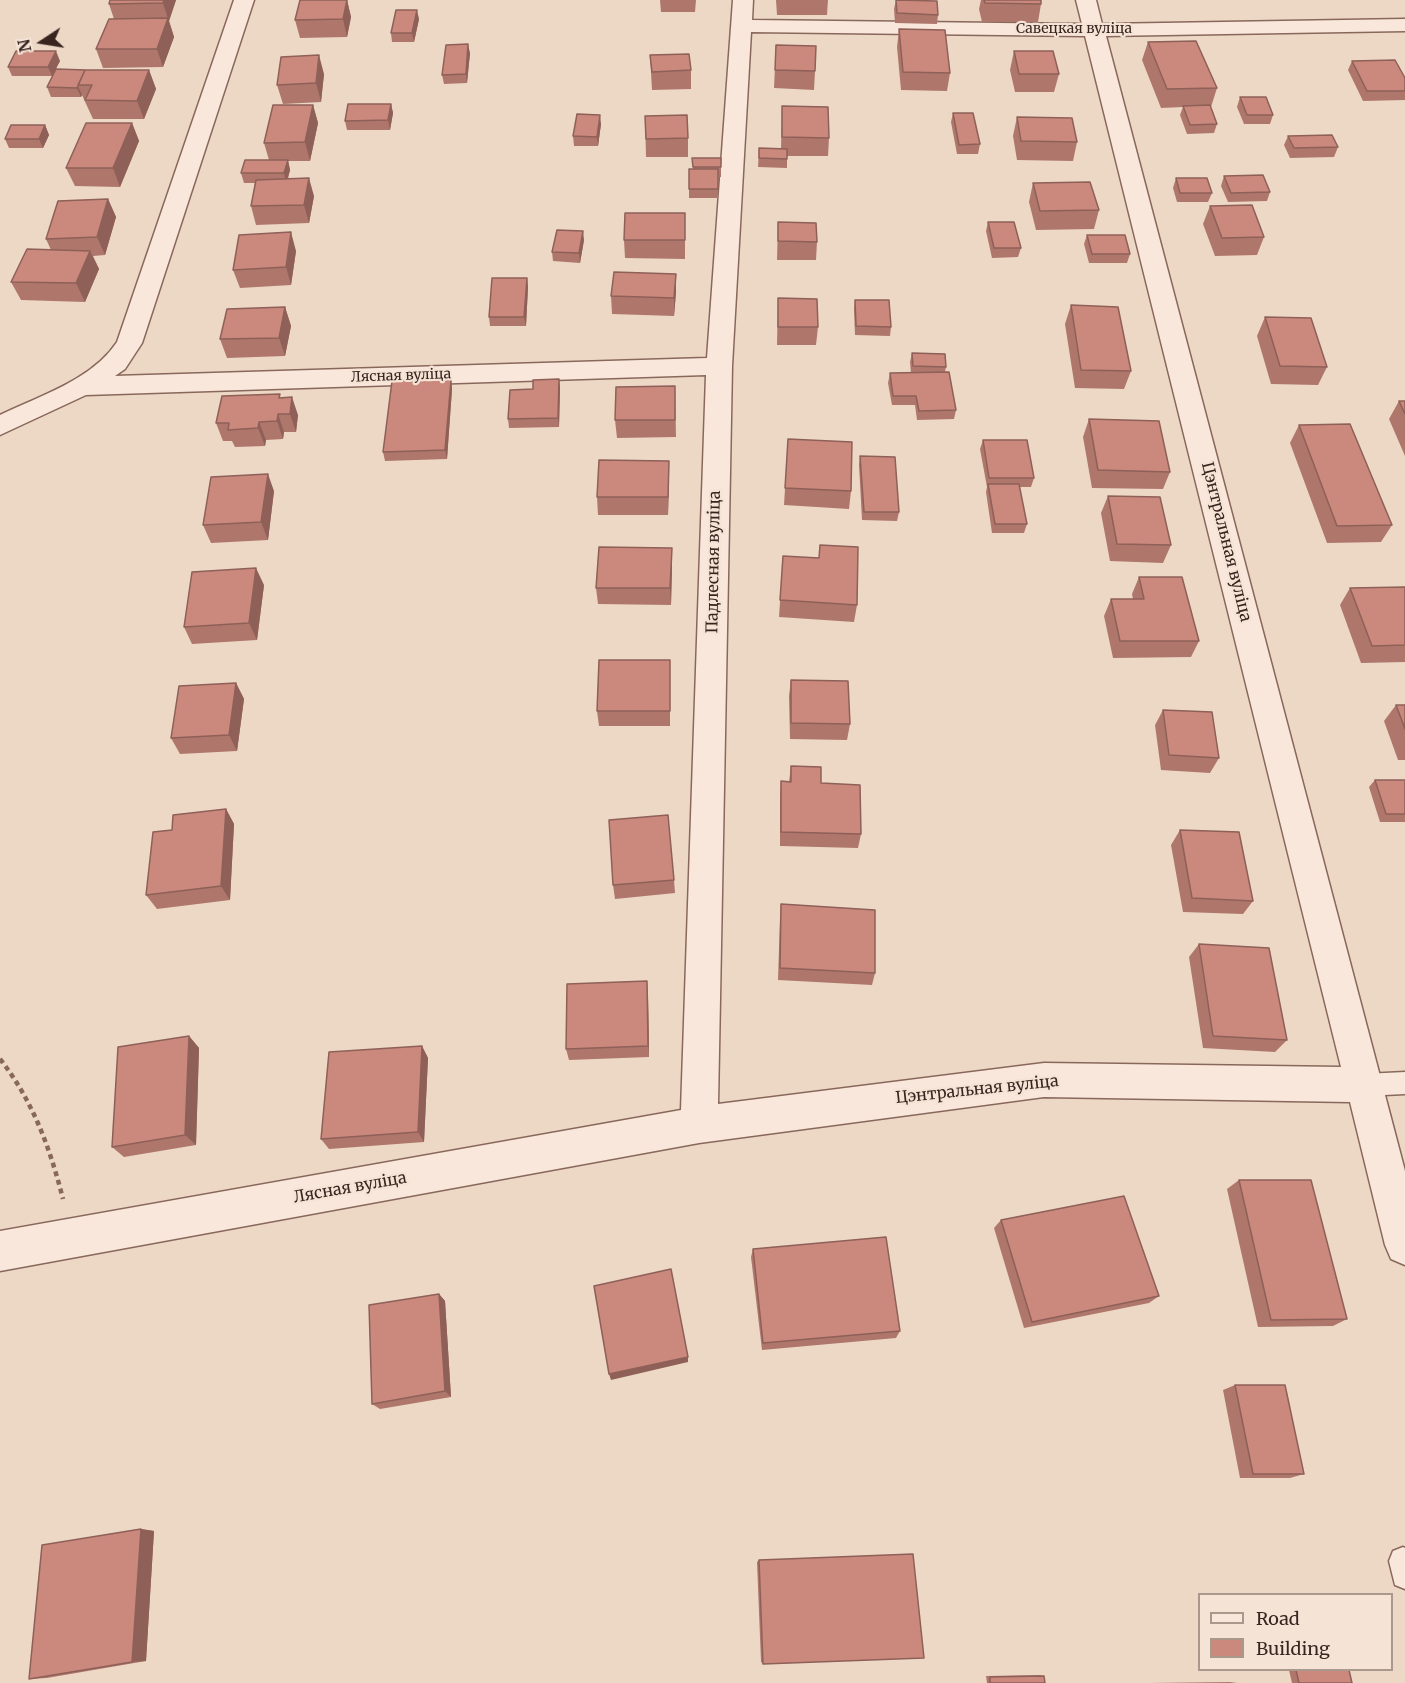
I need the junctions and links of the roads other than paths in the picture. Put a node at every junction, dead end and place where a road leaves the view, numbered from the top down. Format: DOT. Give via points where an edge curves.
graph roads {
  1 [pos="244,0"];
  2 [pos="1086,0"];
  3 [pos="743,13"];
  4 [pos="1405,25"];
  5 [pos="1095,30"];
  6 [pos="719,366"];
  7 [pos="82,386"];
  8 [pos="0,426"];
  9 [pos="1405,1083"];
  10 [pos="1364,1085"];
  11 [pos="699,1125"];
  12 [pos="1405,1245"];
  13 [pos="0,1251"];
  1 -- 7 [label="street, Лясная вуліца" via="129,343 116,363"];
  2 -- 5 [label="street, Цэнтральная вуліца"];
  3 -- 5 [label="street, Савецкая вуліца"];
  3 -- 6 [label="street, Падлесная вуліца"];
  4 -- 5 [label="street, Савецкая вуліца"];
  5 -- 10 [label="street, Цэнтральная вуліца"];
  6 -- 7 [label="street, Лясная вуліца"];
  6 -- 11 [label="street, Падлесная вуліца"];
  7 -- 8 [label="street, Лясная вуліца"];
  9 -- 10 [label="lane"];
  10 -- 11 [label="street, Цэнтральная вуліца" via="1044,1080"];
  10 -- 12 [label="street, Цэнтральная вуліца"];
  11 -- 13 [label="street, Лясная вуліца"];
}
